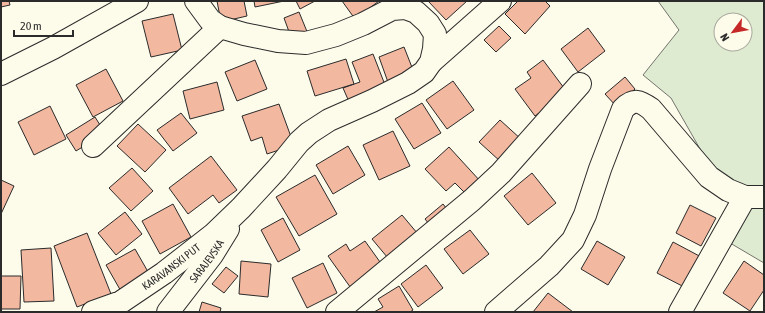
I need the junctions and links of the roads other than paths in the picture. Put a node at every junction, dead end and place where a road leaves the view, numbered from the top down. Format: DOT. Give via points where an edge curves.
graph roads {
  1 [pos="137,1"];
  2 [pos="196,1"];
  3 [pos="500,1"];
  4 [pos="407,5"];
  5 [pos="220,27"];
  6 [pos="431,62"];
  7 [pos="1,74"];
  8 [pos="580,84"];
  9 [pos="93,146"];
  10 [pos="755,197"];
  11 [pos="241,208"];
  12 [pos="170,310"];
  13 [pos="93,312"];
  14 [pos="337,312"];
  15 [pos="496,312"];
  16 [pos="680,312"];
  1 -- 7 [label="street"];
  2 -- 5 [label="street" via="210,20"];
  3 -- 6 [label="street"];
  4 -- 5 [label="street" via="392,9 336,35 306,43 278,41"];
  4 -- 6 [label="street" via="428,23 434,34"];
  5 -- 9 [label="street"];
  6 -- 11 [label="street" via="424,72 408,83 328,120 309,133"];
  8 -- 14 [label="street" via="501,173 478,195"];
  10 -- 15 [label="street" via="728,190 709,177 651,109 642,103 629,104 623,109 585,215 573,240 549,266"];
  10 -- 16 [label="street"];
  11 -- 12 [label="street, SARAJEVSKA" via="212,255"];
  11 -- 13 [label="street, KARAVANSKI PUT" via="214,234 164,273 121,302"];
}
